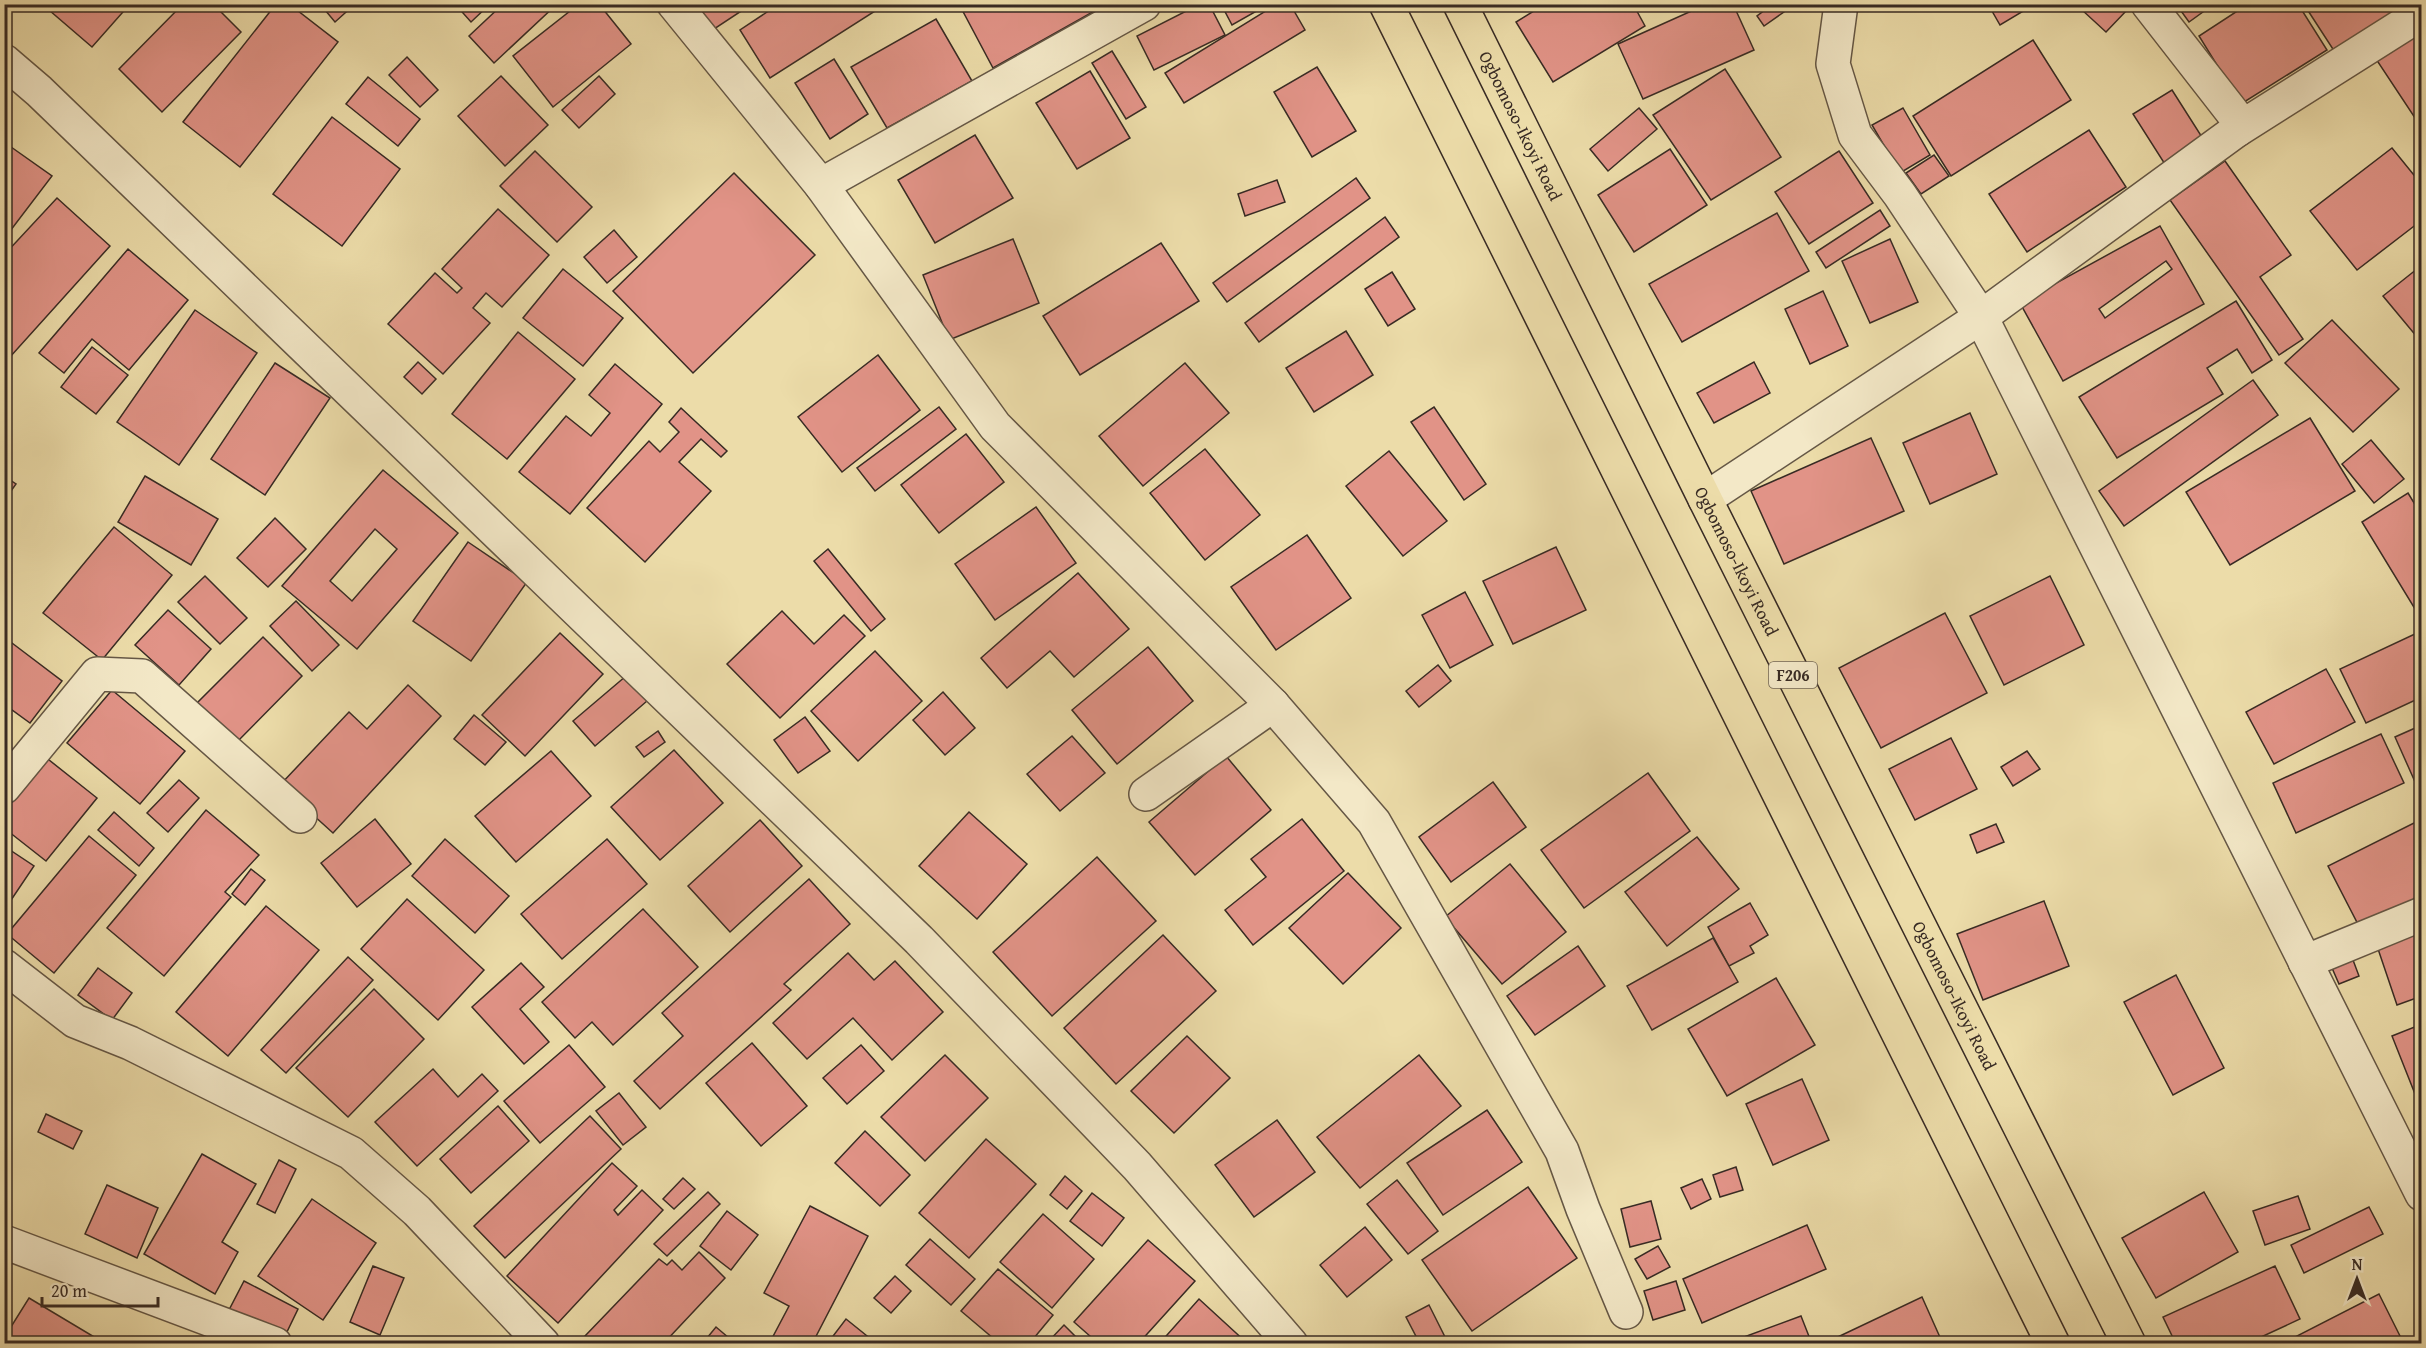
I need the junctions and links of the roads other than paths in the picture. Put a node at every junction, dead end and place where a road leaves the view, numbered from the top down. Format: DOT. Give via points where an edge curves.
graph roads {
  1 [pos="674,4"];
  2 [pos="1144,4"];
  3 [pos="1386,4"];
  4 [pos="1460,4"];
  5 [pos="1841,4"];
  6 [pos="2148,4"];
  7 [pos="2421,13"];
  8 [pos="4,61"];
  9 [pos="2237,130"];
  10 [pos="821,185"];
  11 [pos="1980,317"];
  12 [pos="1705,499"];
  13 [pos="1273,705"];
  14 [pos="4,787"];
  15 [pos="1146,794"];
  16 [pos="300,816"];
  17 [pos="2421,914"];
  18 [pos="2305,962"];
  19 [pos="4,966"];
  20 [pos="2421,1194"];
  21 [pos="4,1242"];
  22 [pos="1626,1312"];
  23 [pos="275,1344"];
  24 [pos="543,1344"];
  25 [pos="1292,1344"];
  26 [pos="2053,1344"];
  27 [pos="2129,1344"];
  1 -- 10 [label="street"];
  2 -- 10 [label="street"];
  3 -- 26 [label="main road"];
  4 -- 12 [label="main road, Ogbomoso-Ikoyi Road / F206"];
  5 -- 11 [label="street" via="1833,63 1855,135 1900,195"];
  6 -- 9 [label="street" via="2236,117"];
  7 -- 9 [label="street"];
  8 -- 25 [label="street" via="919,940 1137,1167"];
  9 -- 11 [label="street"];
  10 -- 13 [label="street" via="995,426"];
  11 -- 12 [label="street"];
  11 -- 18 [label="street"];
  12 -- 27 [label="main road, Ogbomoso-Ikoyi Road / F206"];
  13 -- 15 [label="street"];
  13 -- 22 [label="street" via="1380,832 1562,1151"];
  14 -- 16 [label="street" via="97,674 127,674 142,676"];
  17 -- 18 [label="street"];
  18 -- 20 [label="street"];
  19 -- 24 [label="street" via="75,1021 130,1043 351,1153 417,1211"];
  21 -- 23 [label="street"];
}
